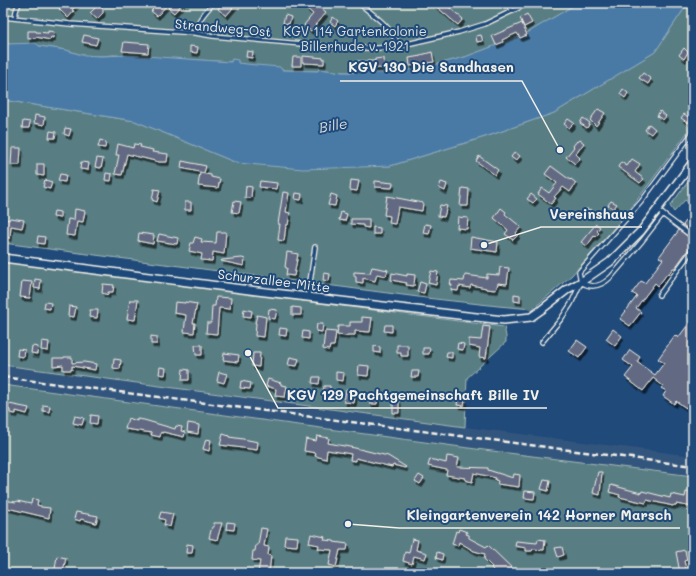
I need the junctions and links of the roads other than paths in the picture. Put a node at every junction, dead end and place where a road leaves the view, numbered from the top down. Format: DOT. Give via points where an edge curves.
graph roads {
  1 [pos="19,3"];
  2 [pos="213,3"];
  3 [pos="359,3"];
  4 [pos="507,3"];
  5 [pos="530,3"];
  6 [pos="513,11"];
  7 [pos="3,17"];
  8 [pos="15,18"];
  9 [pos="195,33"];
  10 [pos="398,45"];
  11 [pos="693,132"];
  12 [pos="693,162"];
  13 [pos="660,212"];
  14 [pos="693,237"];
  15 [pos="315,247"];
  16 [pos="693,249"];
  17 [pos="3,258"];
  18 [pos="580,282"];
  19 [pos="659,295"];
  20 [pos="308,296"];
  21 [pos="542,342"];
  1 -- 8 [label="lane"];
  2 -- 9 [label="lane" via="197,23"];
  3 -- 10 [label="lane" via="392,32"];
  4 -- 6 [label="lane"];
  5 -- 6 [label="lane, Strandweg-Ost"];
  6 -- 10 [label="lane, Strandweg-Ost" via="470,30"];
  7 -- 8 [label="lane, Strandweg-Ost"];
  8 -- 9 [label="lane, Strandweg-Ost"];
  9 -- 10 [label="lane, Strandweg-Ost" via="346,48"];
  11 -- 18 [label="lane" via="641,202 579,272"];
  12 -- 13 [label="street, Schurzallee-Mitte"];
  13 -- 14 [label="lane"];
  13 -- 18 [label="street, Schurzallee-Mitte" via="610,262"];
  13 -- 18 [label="lane" via="642,241 612,276 602,284 590,286"];
  15 -- 20 [label="lane"];
  16 -- 19 [label="lane"];
  17 -- 20 [label="street, Schurzallee-Mitte"];
  18 -- 20 [label="street, Schurzallee-Mitte" via="531,317 504,320"];
  18 -- 21 [label="lane" via="562,319"];
}
